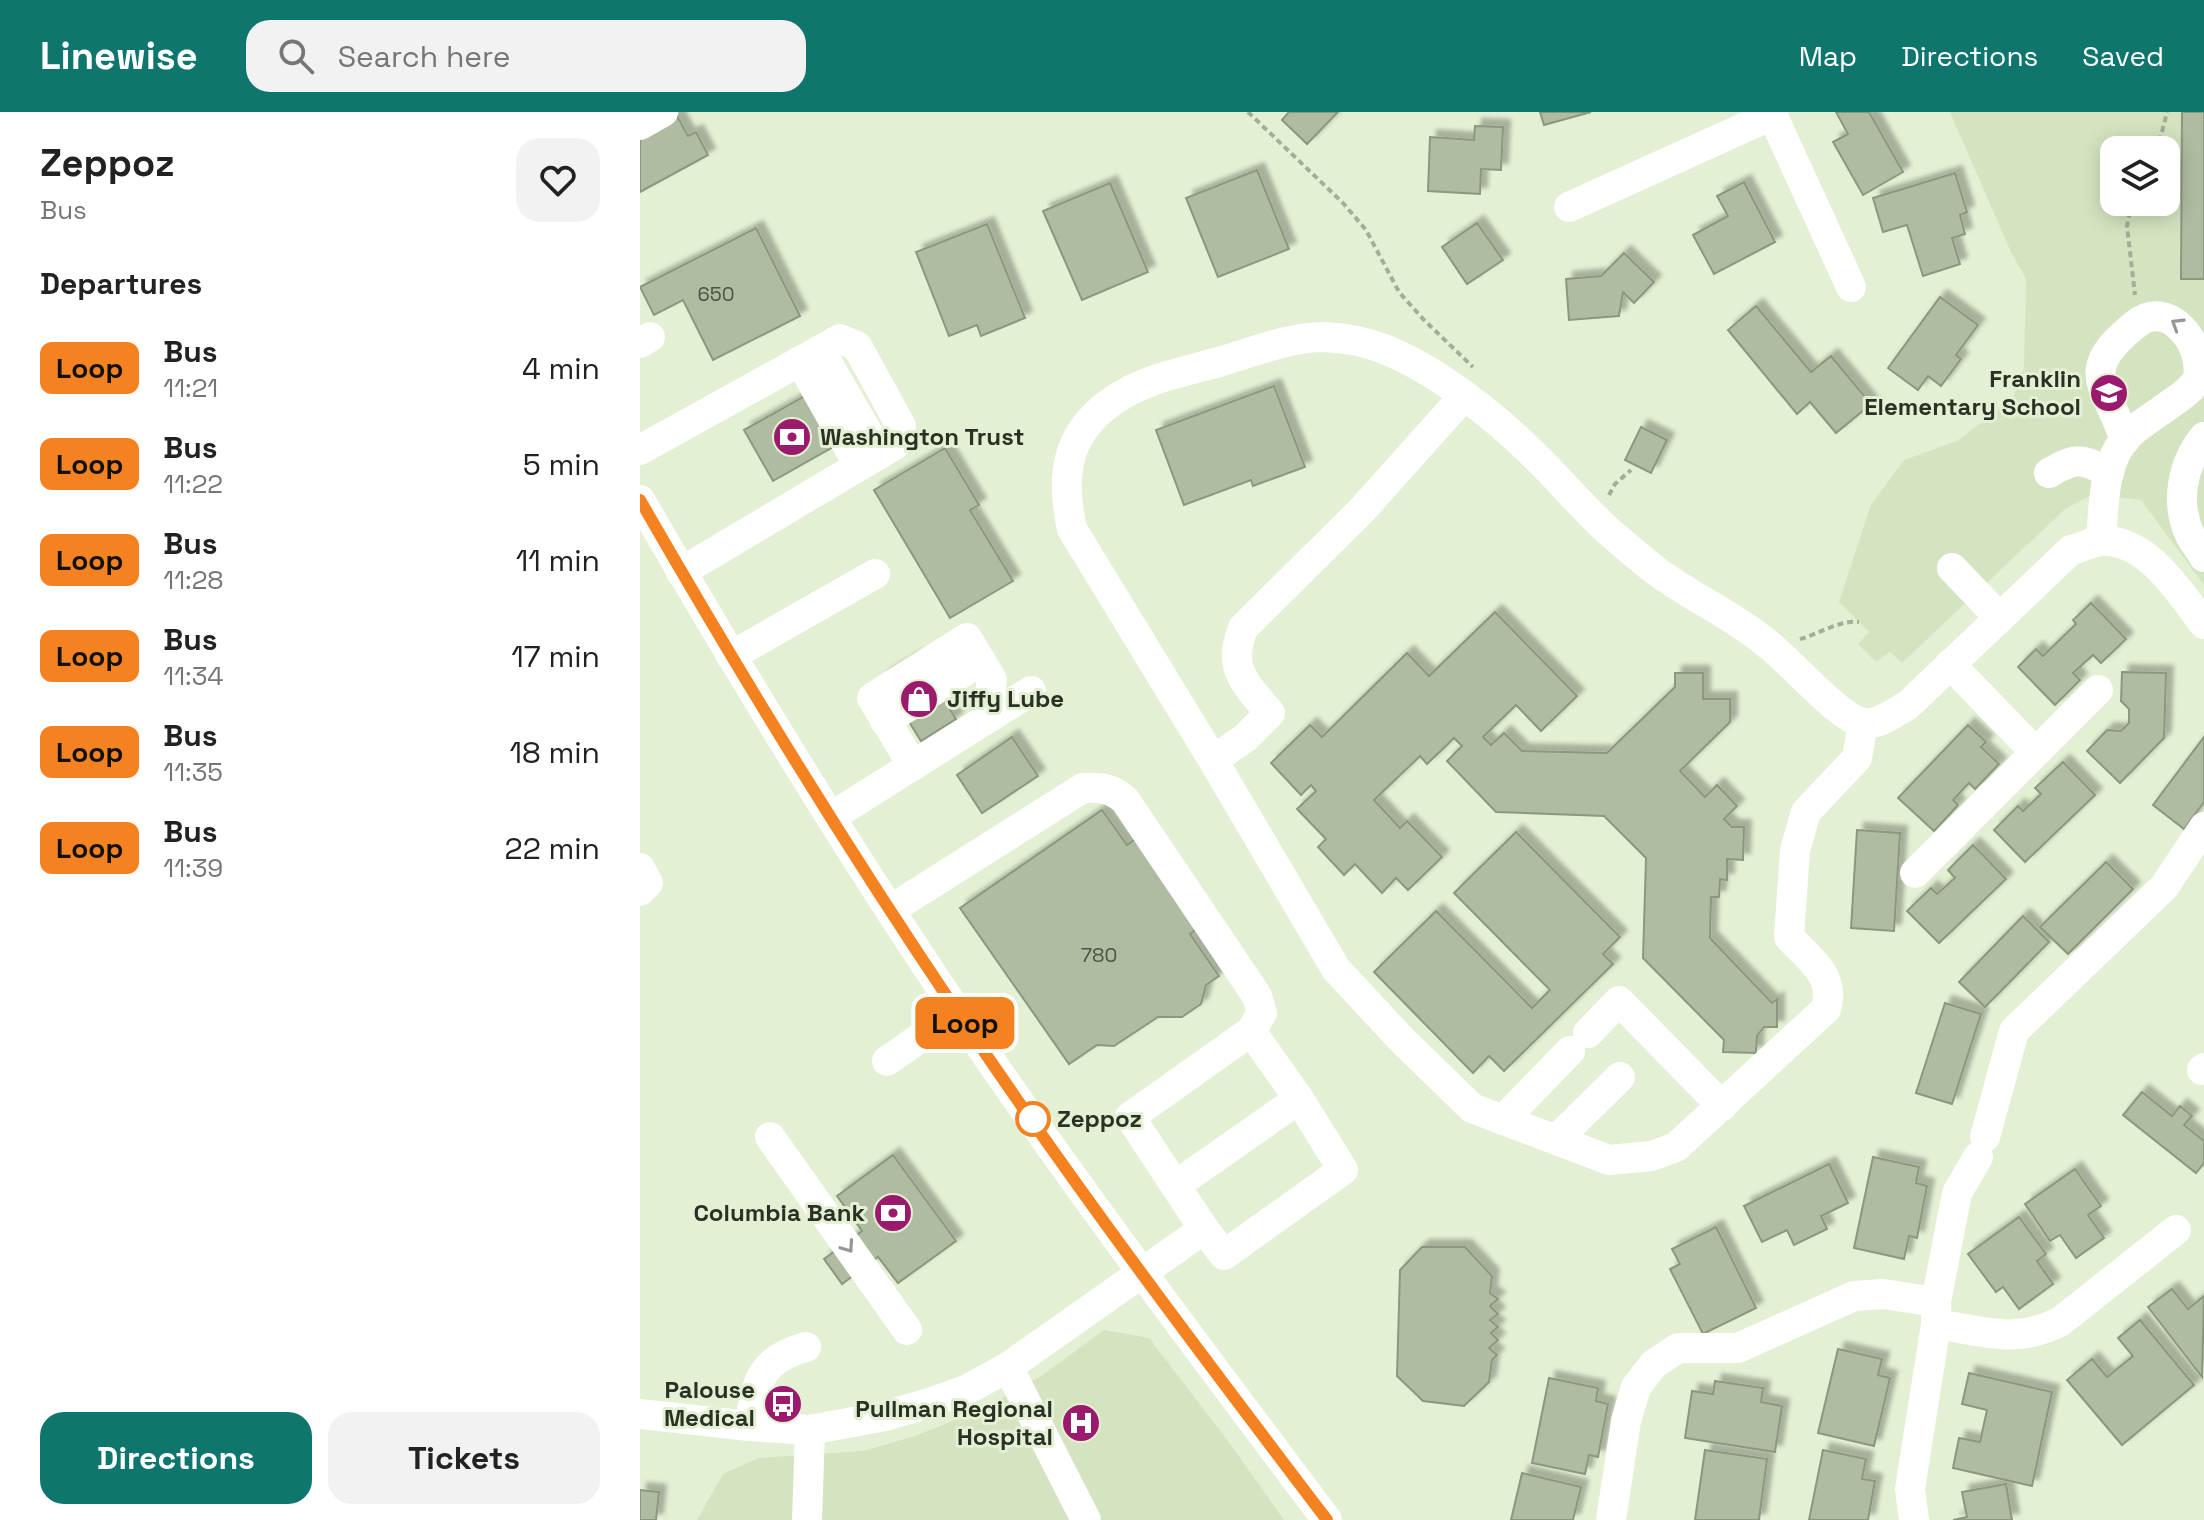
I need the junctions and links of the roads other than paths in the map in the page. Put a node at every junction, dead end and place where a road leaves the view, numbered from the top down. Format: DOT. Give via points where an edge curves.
graph roads {
  1 [pos="663,112"];
  2 [pos="1771,113"];
  3 [pos="640,125"];
  4 [pos="1569,207"];
  5 [pos="1851,287"];
  6 [pos="810,356"];
  7 [pos="1470,382"];
  8 [pos="2204,437"];
  9 [pos="2125,440"];
  10 [pos="640,450"];
  11 [pos="869,460"];
  12 [pos="2049,473"];
  13 [pos="2109,473"];
  14 [pos="2194,482"];
  15 [pos="640,500"];
  16 [pos="2101,541"];
  17 [pos="2204,557"];
  18 [pos="1952,568"];
  19 [pos="681,572"];
  20 [pos="875,574"];
  21 [pos="2199,605"];
  22 [pos="2000,618"];
  23 [pos="731,656"];
  24 [pos="1950,664"];
  25 [pos="2098,690"];
  26 [pos="1031,691"];
  27 [pos="986,719"];
  28 [pos="1863,723"];
  29 [pos="2035,752"];
  30 [pos="1213,760"];
  31 [pos="913,766"];
  32 [pos="831,817"];
  33 [pos="2204,827"];
  34 [pos="640,868"];
  35 [pos="1915,873"];
  36 [pos="640,891"];
  37 [pos="890,910"];
  38 [pos="957,1012"];
  39 [pos="1251,1031"];
  40 [pos="887,1061"];
  41 [pos="1620,1077"];
  42 [pos="1299,1099"];
  43 [pos="1722,1106"];
  44 [pos="1503,1120"];
  45 [pos="770,1137"];
  46 [pos="1556,1140"];
  47 [pos="1176,1185"];
  48 [pos="1204,1229"];
  49 [pos="2176,1230"];
  50 [pos="1142,1274"];
  51 [pos="1936,1313"];
  52 [pos="907,1330"];
  53 [pos="806,1347"];
  54 [pos="1008,1367"];
  55 [pos="640,1414"];
  56 [pos="749,1426"];
  57 [pos="810,1430"];
  58 [pos="807,1520"];
  59 [pos="1086,1520"];
  60 [pos="1327,1520"];
  61 [pos="1611,1520"];
  62 [pos="1914,1520"];
  1 -- 3 [label="street"];
  2 -- 4 [label="street"];
  2 -- 5 [label="street"];
  6 -- 10 [label="street"];
  6 -- 11 [label="street"];
  6 -- 11 [label="street" via="840,339 857,346 901,426 896,444"];
  7 -- 28 [label="street" via="1611,533 1661,574 1771,646 1833,705"];
  7 -- 30 [label="street" via="1362,510 1243,628 1237,664 1270,713"];
  7 -- 30 [label="street" via="1383,348 1325,337 1293,341 1140,384 1089,419 1075,440 1065,474 1072,529"];
  8 -- 14 [label="street" via="2186,469"];
  9 -- 13 [label="street"];
  11 -- 19 [label="street"];
  12 -- 13 [label="street" via="2073,460"];
  13 -- 16 [label="street"];
  14 -- 17 [label="street" via="2184,515"];
  15 -- 19 [label="street"];
  16 -- 21 [label="street" via="2142,554"];
  16 -- 22 [label="street" via="2071,550"];
  18 -- 22 [label="street"];
  19 -- 23 [label="street"];
  20 -- 23 [label="street"];
  22 -- 24 [label="street"];
  23 -- 32 [label="street"];
  24 -- 28 [label="street" via="1908,705"];
  24 -- 29 [label="street"];
  25 -- 29 [label="street"];
  26 -- 27 [label="street"];
  27 -- 31 [label="street"];
  27 -- 31 [label="street" via="992,680 974,650 876,705"];
  28 -- 43 [label="street" via="1857,758 1806,812 1795,850 1789,937 1823,975 1831,993 1826,1009"];
  29 -- 35 [label="street"];
  30 -- 44 [label="street" via="1336,969 1472,1108"];
  31 -- 32 [label="street"];
  32 -- 37 [label="street"];
  33 -- 51 [label="street" via="2164,887 2014,1031 1981,1147 1957,1193"];
  34 -- 36 [label="street" via="648,883"];
  37 -- 38 [label="street"];
  37 -- 39 [label="street" via="1083,788 1114,791 1257,996 1262,1013"];
  38 -- 40 [label="street"];
  38 -- 50 [label="street"];
  39 -- 42 [label="street"];
  39 -- 47 [label="street" via="1130,1117"];
  41 -- 46 [label="street"];
  42 -- 47 [label="street"];
  42 -- 48 [label="street" via="1343,1170 1224,1255"];
  43 -- 44 [label="street" via="1619,1001"];
  43 -- 46 [label="street" via="1676,1147 1652,1156 1609,1160"];
  44 -- 46 [label="street"];
  45 -- 52 [label="street, one-way"];
  47 -- 48 [label="street"];
  48 -- 50 [label="street"];
  49 -- 51 [label="street" via="2042,1331 2015,1337"];
  50 -- 54 [label="street"];
  50 -- 60 [label="street"];
  51 -- 61 [label="street" via="1883,1294 1854,1296 1738,1348 1678,1348 1654,1364 1636,1387"];
  51 -- 62 [label="street" via="1910,1489"];
  53 -- 56 [label="street" via="769,1363 756,1383"];
  54 -- 57 [label="street" via="929,1403"];
  54 -- 59 [label="street"];
  55 -- 56 [label="street"];
  56 -- 57 [label="street"];
  57 -- 58 [label="street"];
}
